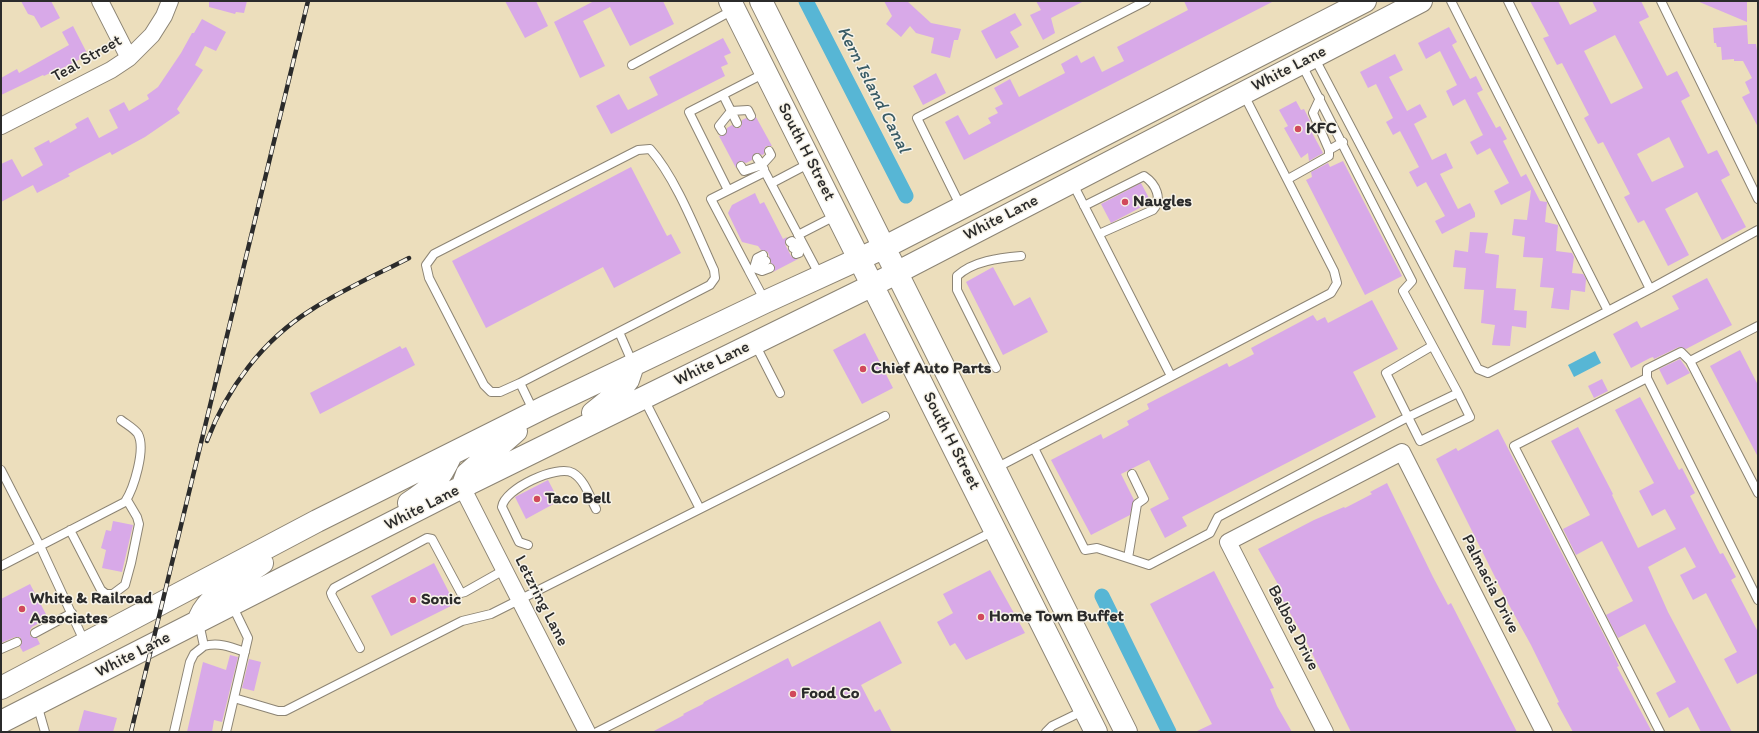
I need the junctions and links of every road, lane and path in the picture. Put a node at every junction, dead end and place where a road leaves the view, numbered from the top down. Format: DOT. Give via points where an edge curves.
graph roads {
  1 [pos="100,1"];
  2 [pos="170,1"];
  3 [pos="761,1"];
  4 [pos="1146,1"];
  5 [pos="1421,1"];
  6 [pos="1451,1"];
  7 [pos="1508,1"];
  8 [pos="1660,1"];
  9 [pos="1360,4"];
  10 [pos="732,6"];
  11 [pos="129,58"];
  12 [pos="1308,59"];
  13 [pos="632,65"];
  14 [pos="766,73"];
  15 [pos="1243,93"];
  16 [pos="722,95"];
  17 [pos="1320,98"];
  18 [pos="731,111"];
  19 [pos="751,116"];
  20 [pos="737,123"];
  21 [pos="1,126"];
  22 [pos="722,131"];
  23 [pos="832,142"];
  24 [pos="1343,142"];
  25 [pos="1329,150"];
  26 [pos="769,151"];
  27 [pos="756,158"];
  28 [pos="811,162"];
  29 [pos="741,166"];
  30 [pos="763,168"];
  31 [pos="1288,179"];
  32 [pos="1072,182"];
  33 [pos="772,183"];
  34 [pos="728,190"];
  35 [pos="1758,199"];
  36 [pos="1084,206"];
  37 [pos="961,207"];
  38 [pos="837,215"];
  39 [pos="1758,230"];
  40 [pos="1100,234"];
  41 [pos="798,235"];
  42 [pos="885,247"];
  43 [pos="1021,256"];
  44 [pos="859,258"];
  45 [pos="751,269"];
  46 [pos="897,272"];
  47 [pos="820,277"];
  48 [pos="873,285"];
  49 [pos="1650,289"];
  50 [pos="765,302"];
  51 [pos="1608,310"];
  52 [pos="1758,326"];
  53 [pos="619,332"];
  54 [pos="755,343"];
  55 [pos="1432,346"];
  56 [pos="1690,362"];
  57 [pos="633,365"];
  58 [pos="996,368"];
  59 [pos="1171,376"];
  60 [pos="1647,378"];
  61 [pos="520,383"];
  62 [pos="780,393"];
  63 [pos="1458,393"];
  64 [pos="643,398"];
  65 [pos="539,410"];
  66 [pos="885,416"];
  67 [pos="1408,417"];
  68 [pos="121,420"];
  69 [pos="564,437"];
  70 [pos="1034,448"];
  71 [pos="451,455"];
  72 [pos="995,468"];
  73 [pos="1,470"];
  74 [pos="1132,474"];
  75 [pos="462,487"];
  76 [pos="1758,493"];
  77 [pos="126,500"];
  78 [pos="596,509"];
  79 [pos="700,509"];
  80 [pos="318,521"];
  81 [pos="70,530"];
  82 [pos="996,533"];
  83 [pos="1228,542"];
  84 [pos="528,545"];
  85 [pos="40,546"];
  86 [pos="335,553"];
  87 [pos="1128,558"];
  88 [pos="1,566"];
  89 [pos="504,570"];
  90 [pos="519,600"];
  91 [pos="1758,600"];
  92 [pos="232,605"];
  93 [pos="72,613"];
  94 [pos="199,622"];
  95 [pos="1072,622"];
  96 [pos="35,633"];
  97 [pos="95,639"];
  98 [pos="17,642"];
  99 [pos="204,646"];
  100 [pos="360,648"];
  101 [pos="1,649"];
  102 [pos="245,652"];
  103 [pos="1,688"];
  104 [pos="234,698"];
  105 [pos="37,704"];
  106 [pos="1085,710"];
  107 [pos="1,722"];
  108 [pos="45,732"];
  109 [pos="174,732"];
  110 [pos="226,732"];
  111 [pos="586,732"];
  112 [pos="597,732"];
  113 [pos="1046,732"];
  114 [pos="1096,732"];
  115 [pos="1126,732"];
  116 [pos="1325,732"];
  117 [pos="1544,732"];
  118 [pos="1660,732"];
  1 -- 11 [label="street"];
  2 -- 11 [label="street, Teal Street" via="152,35"];
  3 -- 23 [label="main road, South H Street"];
  4 -- 37 [label="lane" via="916,118"];
  5 -- 12 [label="main road, White Lane"];
  6 -- 51 [label="lane"];
  7 -- 49 [label="lane"];
  8 -- 35 [label="lane"];
  9 -- 15 [label="main road" via="1252,70"];
  9 -- 37 [label="main road, White Lane"];
  10 -- 13 [label="lane"];
  10 -- 14 [label="main road, South H Street"];
  11 -- 21 [label="street, Teal Street" via="111,70"];
  12 -- 15 [label="main road, White Lane"];
  12 -- 17 [label="lane"];
  12 -- 51 [label="lane" via="1478,369 1488,373"];
  14 -- 16 [label="lane"];
  14 -- 23 [label="main road" via="775,73 788,84"];
  14 -- 28 [label="main road, South H Street"];
  15 -- 31 [label="lane"];
  15 -- 32 [label="main road, White Lane"];
  16 -- 18 [label="lane"];
  16 -- 34 [label="lane" via="689,112"];
  17 -- 24 [label="lane"];
  17 -- 25 [label="lane" via="1312,113"];
  18 -- 19 [label="lane" via="748,110"];
  18 -- 20 [label="lane"];
  18 -- 22 [label="lane" via="719,126"];
  23 -- 42 [label="main road, South H Street"];
  24 -- 25 [label="lane"];
  24 -- 55 [label="lane" via="1412,281 1403,291"];
  25 -- 31 [label="lane" via="1329,156"];
  26 -- 30 [label="lane" via="771,155"];
  27 -- 30 [label="lane"];
  28 -- 33 [label="lane"];
  28 -- 38 [label="main road, South H Street"];
  29 -- 30 [label="lane" via="744,171"];
  30 -- 33 [label="lane"];
  30 -- 34 [label="lane"];
  31 -- 59 [label="lane" via="1334,271 1337,283 1331,293"];
  32 -- 36 [label="lane"];
  32 -- 46 [label="main road, White Lane"];
  33 -- 41 [label="lane"];
  34 -- 45 [label="lane" via="711,199"];
  36 -- 40 [label="lane"];
  36 -- 40 [label="lane" via="1144,176 1150,180 1159,197 1158,204 1153,210"];
  37 -- 42 [label="main road, White Lane"];
  38 -- 41 [label="lane"];
  38 -- 44 [label="main road, South H Street"];
  39 -- 49 [label="lane"];
  40 -- 59 [label="lane"];
  41 -- 47 [label="lane" via="796,246"];
  42 -- 44 [label="main road, White Lane"];
  42 -- 46 [label="main road, South H Street"];
  43 -- 58 [label="lane" via="966,267 957,276 957,290"];
  44 -- 47 [label="main road, White Lane"];
  44 -- 48 [label="main road, South H Street"];
  45 -- 45 [label="lane" via="757,258 766,261 762,271"];
  45 -- 50 [label="lane"];
  46 -- 48 [label="main road, White Lane"];
  46 -- 72 [label="main road, South H Street"];
  47 -- 50 [label="main road, White Lane"];
  48 -- 54 [label="main road, White Lane"];
  48 -- 82 [label="main road, South H Street"];
  49 -- 51 [label="lane"];
  50 -- 57 [label="main road, White Lane"];
  52 -- 56 [label="lane"];
  53 -- 57 [label="lane"];
  53 -- 61 [label="lane"];
  53 -- 61 [label="lane" via="710,285 715,278 714,270 682,202 660,159 650,149 638,150 434,254 426,265 430,278 484,385 491,392 500,392"];
  54 -- 62 [label="lane"];
  54 -- 64 [label="main road, White Lane"];
  55 -- 63 [label="lane"];
  55 -- 67 [label="lane" via="1386,373"];
  56 -- 60 [label="lane" via="1681,352 1647,369"];
  56 -- 76 [label="lane"];
  57 -- 65 [label="main road, White Lane"];
  57 -- 69 [label="main road" via="628,380 619,392"];
  59 -- 70 [label="lane"];
  60 -- 91 [label="lane"];
  60 -- 118 [label="lane" via="1514,446"];
  61 -- 65 [label="lane"];
  63 -- 67 [label="lane"];
  63 -- 67 [label="lane" via="1470,417 1420,441"];
  64 -- 69 [label="main road, White Lane"];
  64 -- 79 [label="lane"];
  65 -- 71 [label="main road, White Lane"];
  65 -- 75 [label="main road" via="467,474"];
  66 -- 79 [label="lane"];
  67 -- 87 [label="lane" via="1218,517 1210,533 1149,565"];
  68 -- 77 [label="lane" via="137,433 142,449 130,494"];
  69 -- 75 [label="main road, White Lane"];
  70 -- 72 [label="lane"];
  70 -- 87 [label="lane" via="1085,550 1097,548"];
  71 -- 80 [label="main road, White Lane"];
  71 -- 86 [label="main road" via="442,475 429,490"];
  72 -- 95 [label="main road, South H Street"];
  73 -- 85 [label="lane"];
  74 -- 87 [label="lane" via="1144,499 1137,504"];
  75 -- 86 [label="main road, White Lane"];
  75 -- 89 [label="street, Letzring Lane"];
  77 -- 81 [label="lane"];
  77 -- 81 [label="lane" via="139,524 125,585 113,594 106,594 101,590"];
  78 -- 84 [label="lane" via="582,482 572,472 560,471 543,475 510,492 502,501 502,507 519,542"];
  79 -- 90 [label="lane"];
  80 -- 94 [label="main road" via="213,599 203,610"];
  80 -- 97 [label="main road, White Lane"];
  81 -- 85 [label="lane"];
  82 -- 95 [label="main road" via="1013,541"];
  82 -- 106 [label="main road, South H Street"];
  82 -- 112 [label="lane"];
  83 -- 116 [label="street, Balboa Drive"];
  83 -- 117 [label="street, Palmacia Drive" via="1402,452"];
  85 -- 88 [label="lane"];
  85 -- 93 [label="lane"];
  86 -- 92 [label="main road, White Lane"];
  89 -- 90 [label="street, Letzring Lane"];
  89 -- 100 [label="lane" via="461,593 432,539 427,538 340,584 331,593"];
  90 -- 104 [label="lane" via="491,614 462,621 285,710 278,711"];
  90 -- 111 [label="street, Letzring Lane"];
  92 -- 94 [label="main road, White Lane"];
  92 -- 102 [label="lane" via="248,638"];
  93 -- 96 [label="lane"];
  93 -- 97 [label="lane"];
  94 -- 99 [label="lane"];
  94 -- 105 [label="main road, White Lane"];
  95 -- 115 [label="main road, South H Street"];
  97 -- 103 [label="main road, White Lane"];
  97 -- 105 [label="main road" via="50,681 41,692"];
  98 -- 101 [label="lane"];
  99 -- 102 [label="lane" via="222,645"];
  99 -- 109 [label="lane" via="194,654 190,662"];
  102 -- 104 [label="lane"];
  104 -- 110 [label="lane"];
  105 -- 107 [label="main road, White Lane"];
  105 -- 108 [label="lane"];
  106 -- 113 [label="lane" via="1052,726"];
  106 -- 114 [label="main road, South H Street"];
}
